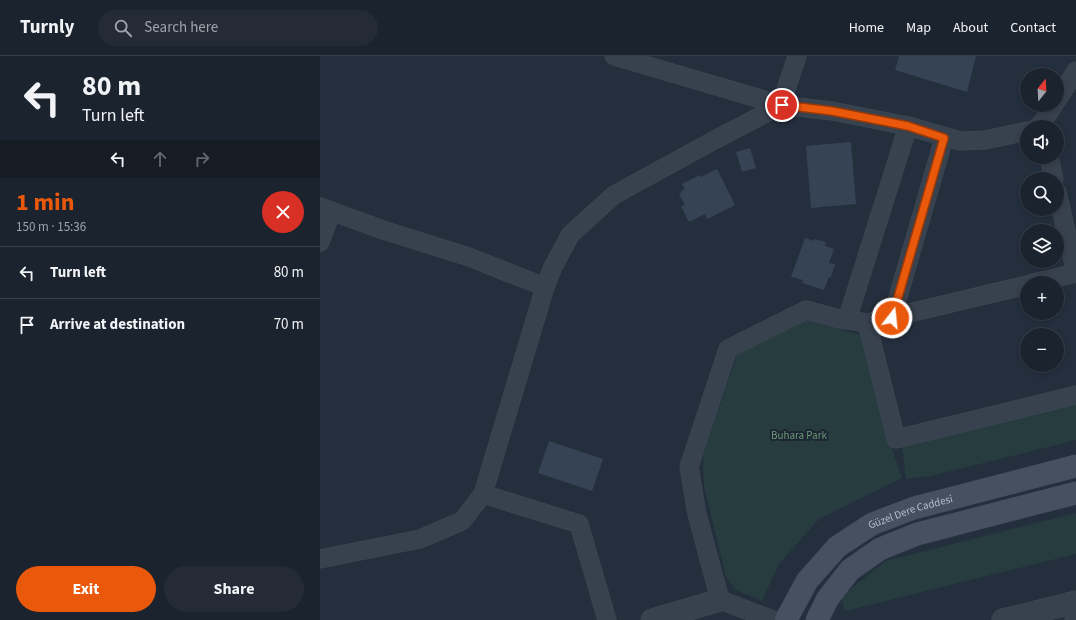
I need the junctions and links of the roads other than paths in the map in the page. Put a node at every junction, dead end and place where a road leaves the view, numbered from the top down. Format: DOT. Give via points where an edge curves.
graph roads {
  1 [pos="614,56"];
  2 [pos="797,56"];
  3 [pos="1076,71"];
  4 [pos="1064,89"];
  5 [pos="782,105"];
  6 [pos="1049,112"];
  7 [pos="1042,120"];
  8 [pos="908,126"];
  9 [pos="1020,131"];
  10 [pos="944,138"];
  11 [pos="326,209"];
  12 [pos="1063,216"];
  13 [pos="320,242"];
  14 [pos="1076,273"];
  15 [pos="1063,276"];
  16 [pos="1020,286"];
  17 [pos="545,287"];
  18 [pos="892,318"];
  19 [pos="847,320"];
  20 [pos="867,323"];
  21 [pos="1076,395"];
  22 [pos="1076,466"];
  23 [pos="1076,493"];
  24 [pos="483,494"];
  25 [pos="320,559"];
  26 [pos="720,600"];
  27 [pos="1076,602"];
  28 [pos="1076,613"];
  29 [pos="607,620"];
  30 [pos="652,620"];
  31 [pos="773,620"];
  32 [pos="786,620"];
  33 [pos="817,620"];
  34 [pos="1003,620"];
  35 [pos="1074,620"];
  1 -- 5 [label="street"];
  2 -- 5 [label="street"];
  3 -- 4 [label="street"];
  5 -- 8 [label="street" via="832,111"];
  5 -- 17 [label="street" via="614,195 570,235"];
  6 -- 7 [label="street"];
  8 -- 10 [label="street"];
  8 -- 19 [label="street"];
  9 -- 10 [label="street" via="985,140 960,141"];
  10 -- 18 [label="street"];
  11 -- 13 [label="street"];
  11 -- 17 [label="street" via="469,257"];
  12 -- 14 [label="street"];
  14 -- 15 [label="street"];
  16 -- 18 [label="street"];
  17 -- 24 [label="street"];
  18 -- 20 [label="street"];
  19 -- 20 [label="street"];
  19 -- 26 [label="street" via="806,310 728,349 689,467 697,514"];
  20 -- 21 [label="street" via="896,439"];
  22 -- 32 [label="main road, Güzel Dere Caddesi" via="914,508 872,524 837,547 827,558 808,581"];
  23 -- 33 [label="main road, Güzel Dere Caddesi" via="917,534 880,549 850,570 828,598"];
  24 -- 25 [label="street" via="462,521 420,538"];
  24 -- 29 [label="street" via="579,524"];
  26 -- 30 [label="street"];
  26 -- 31 [label="street"];
  27 -- 34 [label="street"];
  28 -- 35 [label="street"];
}
